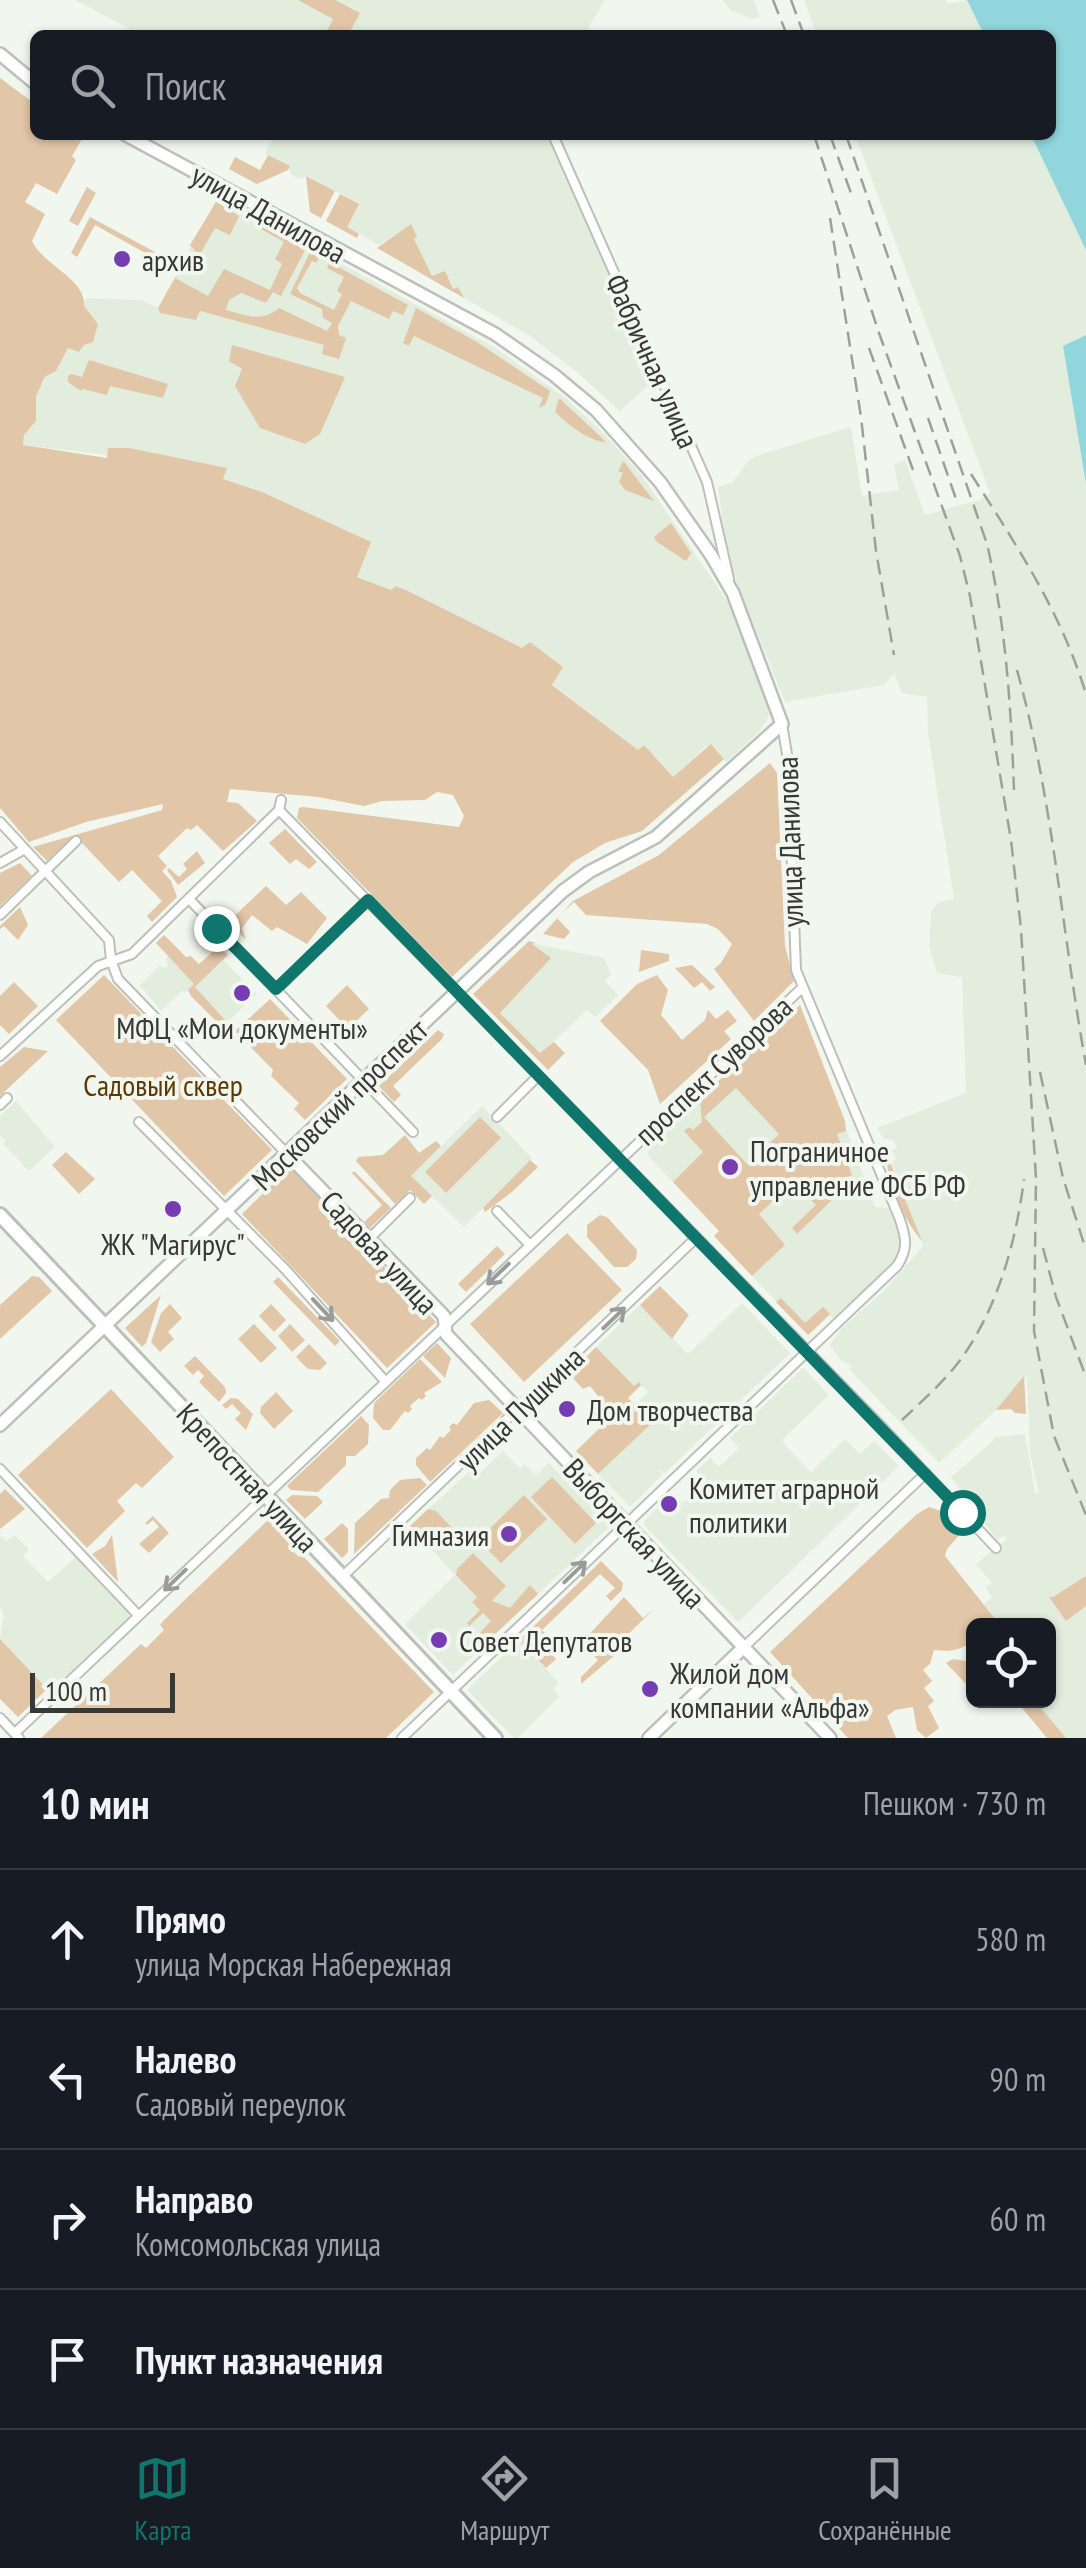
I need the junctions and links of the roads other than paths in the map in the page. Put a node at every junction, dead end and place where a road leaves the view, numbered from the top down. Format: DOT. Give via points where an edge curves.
graph roads {
  1 [pos="0,54"];
  2 [pos="30,80"];
  3 [pos="135,140"];
  4 [pos="555,140"];
  5 [pos="713,511"];
  6 [pos="689,521"];
  7 [pos="733,594"];
  8 [pos="782,724"];
  9 [pos="282,800"];
  10 [pos="279,810"];
  11 [pos="0,822"];
  12 [pos="76,841"];
  13 [pos="23,850"];
  14 [pos="0,863"];
  15 [pos="44,872"];
  16 [pos="189,899"];
  17 [pos="368,900"];
  18 [pos="0,915"];
  19 [pos="111,960"];
  20 [pos="803,986"];
  21 [pos="276,989"];
  22 [pos="456,992"];
  23 [pos="0,1056"];
  24 [pos="538,1076"];
  25 [pos="363,1081"];
  26 [pos="498,1117"];
  27 [pos="139,1122"];
  28 [pos="413,1132"];
  29 [pos="287,1154"];
  30 [pos="619,1159"];
  31 [pos="410,1198"];
  32 [pos="497,1211"];
  33 [pos="227,1212"];
  34 [pos="0,1215"];
  35 [pos="696,1238"];
  36 [pos="369,1239"];
  37 [pos="529,1244"];
  38 [pos="445,1325"];
  39 [pos="105,1326"];
  40 [pos="807,1350"];
  41 [pos="386,1380"];
  42 [pos="518,1410"];
  43 [pos="0,1425"];
  44 [pos="0,1469"];
  45 [pos="926,1472"];
  46 [pos="265,1495"];
  47 [pos="626,1524"];
  48 [pos="996,1548"];
  49 [pos="342,1578"];
  50 [pos="138,1616"];
  51 [pos="744,1647"];
  52 [pos="451,1691"];
  53 [pos="0,1718"];
  54 [pos="17,1736"];
  55 [pos="402,1738"];
  56 [pos="496,1738"];
  57 [pos="649,1738"];
  58 [pos="830,1738"];
  1 -- 2 [label="street"];
  3 -- 6 [label="street, улица Данилова" via="526,354 612,426"];
  4 -- 5 [label="street, Фабричная улица" via="707,482"];
  5 -- 6 [label="street" via="705,525"];
  5 -- 7 [label="street, Фабричная улица"];
  6 -- 7 [label="street, улица Данилова"];
  7 -- 8 [label="street, улица Данилова"];
  8 -- 20 [label="street, улица Данилова" via="794,960"];
  8 -- 22 [label="street, Московский проспект" via="656,837 563,891"];
  9 -- 10 [label="street"];
  10 -- 16 [label="street"];
  10 -- 17 [label="street"];
  11 -- 13 [label="street, Садовая улица"];
  12 -- 15 [label="street"];
  13 -- 14 [label="street"];
  13 -- 15 [label="street, Садовая улица"];
  15 -- 18 [label="street"];
  15 -- 19 [label="street, Садовая улица" via="109,940"];
  16 -- 19 [label="street" via="132,954"];
  16 -- 21 [label="street"];
  17 -- 21 [label="street"];
  17 -- 22 [label="street"];
  19 -- 23 [label="street"];
  19 -- 29 [label="street, Садовая улица" via="118,979"];
  20 -- 30 [label="street, проспект Суворова"];
  20 -- 40 [label="street, улица Данилова" via="907,1244 898,1266"];
  21 -- 25 [label="street"];
  22 -- 24 [label="street"];
  22 -- 25 [label="street, Московский проспект"];
  24 -- 26 [label="street"];
  24 -- 30 [label="street"];
  25 -- 28 [label="street"];
  25 -- 29 [label="street, Московский проспект"];
  27 -- 33 [label="street"];
  29 -- 33 [label="street, Московский проспект"];
  29 -- 36 [label="street, Садовая улица"];
  30 -- 35 [label="street"];
  30 -- 37 [label="street, проспект Суворова"];
  31 -- 36 [label="street"];
  32 -- 37 [label="street"];
  33 -- 39 [label="street, Московский проспект"];
  33 -- 41 [label="street, one-way"];
  34 -- 39 [label="main road, Крепостная улица"];
  35 -- 40 [label="street"];
  42 -- 35 [label="street, улица Пушкина, one-way"];
  36 -- 38 [label="street, Садовая улица" via="444,1316"];
  37 -- 38 [label="street, проспект Суворова, one-way"];
  38 -- 41 [label="street, проспект Суворова"];
  38 -- 42 [label="street, Выборгская улица" via="446,1334"];
  39 -- 43 [label="street, Московский проспект"];
  39 -- 46 [label="main road, Крепостная улица"];
  40 -- 45 [label="street"];
  40 -- 47 [label="street"];
  41 -- 46 [label="street, проспект Суворова"];
  42 -- 47 [label="street, Выборгская улица"];
  42 -- 49 [label="street, улица Пушкина"];
  44 -- 50 [label="street"];
  45 -- 48 [label="street"];
  45 -- 51 [label="street"];
  46 -- 49 [label="main road, Крепостная улица"];
  46 -- 50 [label="street, проспект Суворова, one-way"];
  47 -- 51 [label="street, Выборгская улица"];
  52 -- 47 [label="street, one-way"];
  49 -- 52 [label="main road, Крепостная улица"];
  50 -- 54 [label="street, проспект Суворова"];
  51 -- 57 [label="street"];
  51 -- 58 [label="street, Выборгская улица"];
  52 -- 55 [label="street"];
  52 -- 56 [label="main road, Крепостная улица"];
  53 -- 54 [label="street"];
}
